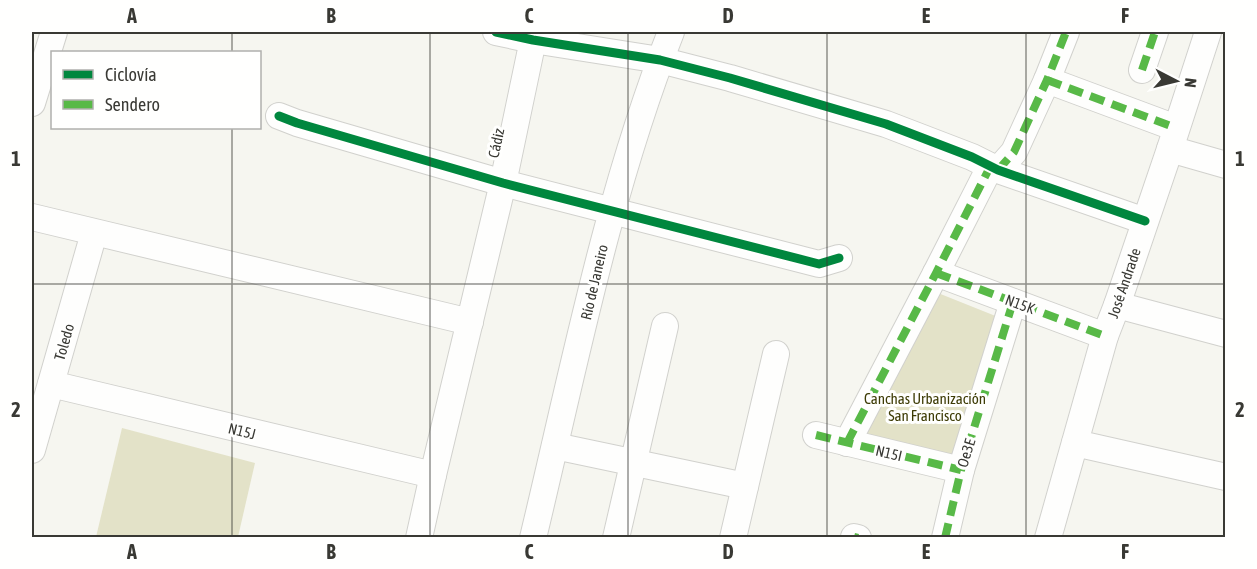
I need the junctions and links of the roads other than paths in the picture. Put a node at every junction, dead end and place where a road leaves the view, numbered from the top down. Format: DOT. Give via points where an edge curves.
graph roads {
  1 [pos="496,32"];
  2 [pos="671,32"];
  3 [pos="1066,32"];
  4 [pos="1155,32"];
  5 [pos="1208,32"];
  6 [pos="533,40"];
  7 [pos="51,53"];
  8 [pos="660,60"];
  9 [pos="1142,70"];
  10 [pos="1047,80"];
  11 [pos="32,103"];
  12 [pos="279,116"];
  13 [pos="1173,139"];
  14 [pos="1226,165"];
  15 [pos="994,168"];
  16 [pos="503,183"];
  17 [pos="611,211"];
  18 [pos="32,217"];
  19 [pos="1145,221"];
  20 [pos="94,233"];
  21 [pos="839,258"];
  22 [pos="936,273"];
  23 [pos="1013,302"];
  24 [pos="1117,305"];
  25 [pos="470,322"];
  26 [pos="665,326"];
  27 [pos="1226,334"];
  28 [pos="1105,336"];
  29 [pos="776,354"];
  30 [pos="51,384"];
  31 [pos="816,435"];
  32 [pos="847,443"];
  33 [pos="1075,443"];
  34 [pos="555,446"];
  35 [pos="32,450"];
  36 [pos="633,462"];
  37 [pos="961,470"];
  38 [pos="433,476"];
  39 [pos="1226,477"];
  40 [pos="745,486"];
  41 [pos="419,537"];
  42 [pos="533,537"];
  43 [pos="616,537"];
  44 [pos="733,537"];
  45 [pos="945,537"];
  46 [pos="1048,537"];
  1 -- 6 [label="street"];
  2 -- 8 [label="street, Río de Janeiro"];
  3 -- 10 [label="street"];
  4 -- 9 [label="street"];
  5 -- 13 [label="street, José Andrade"];
  6 -- 8 [label="street"];
  6 -- 16 [label="street, Cádiz"];
  7 -- 11 [label="street"];
  8 -- 15 [label="street" via="886,124"];
  8 -- 17 [label="street, Río de Janeiro"];
  10 -- 13 [label="street"];
  10 -- 15 [label="street" via="1014,152"];
  12 -- 16 [label="street"];
  13 -- 14 [label="street"];
  13 -- 19 [label="street, José Andrade"];
  15 -- 19 [label="street"];
  15 -- 22 [label="street"];
  16 -- 17 [label="street"];
  16 -- 25 [label="street, Cádiz"];
  17 -- 21 [label="street" via="819,264"];
  17 -- 34 [label="street, Río de Janeiro"];
  18 -- 20 [label="street"];
  19 -- 24 [label="street, José Andrade"];
  20 -- 25 [label="street"];
  20 -- 30 [label="street, Toledo"];
  22 -- 23 [label="street, N15K"];
  22 -- 32 [label="street"];
  23 -- 28 [label="street, N15K"];
  23 -- 37 [label="street, Oe3E"];
  24 -- 27 [label="street"];
  24 -- 28 [label="street, José Andrade"];
  25 -- 38 [label="street, Cádiz"];
  26 -- 36 [label="street"];
  28 -- 33 [label="street, José Andrade"];
  29 -- 40 [label="street"];
  30 -- 35 [label="street, Toledo"];
  30 -- 38 [label="street, N15J"];
  31 -- 32 [label="street, N15I"];
  32 -- 37 [label="street, N15I"];
  33 -- 39 [label="street"];
  33 -- 46 [label="street, José Andrade"];
  34 -- 36 [label="street"];
  34 -- 42 [label="street, Río de Janeiro"];
  36 -- 40 [label="street"];
  36 -- 43 [label="street"];
  37 -- 45 [label="street, Oe3E"];
  38 -- 41 [label="street, Cádiz"];
  40 -- 44 [label="street"];
}
